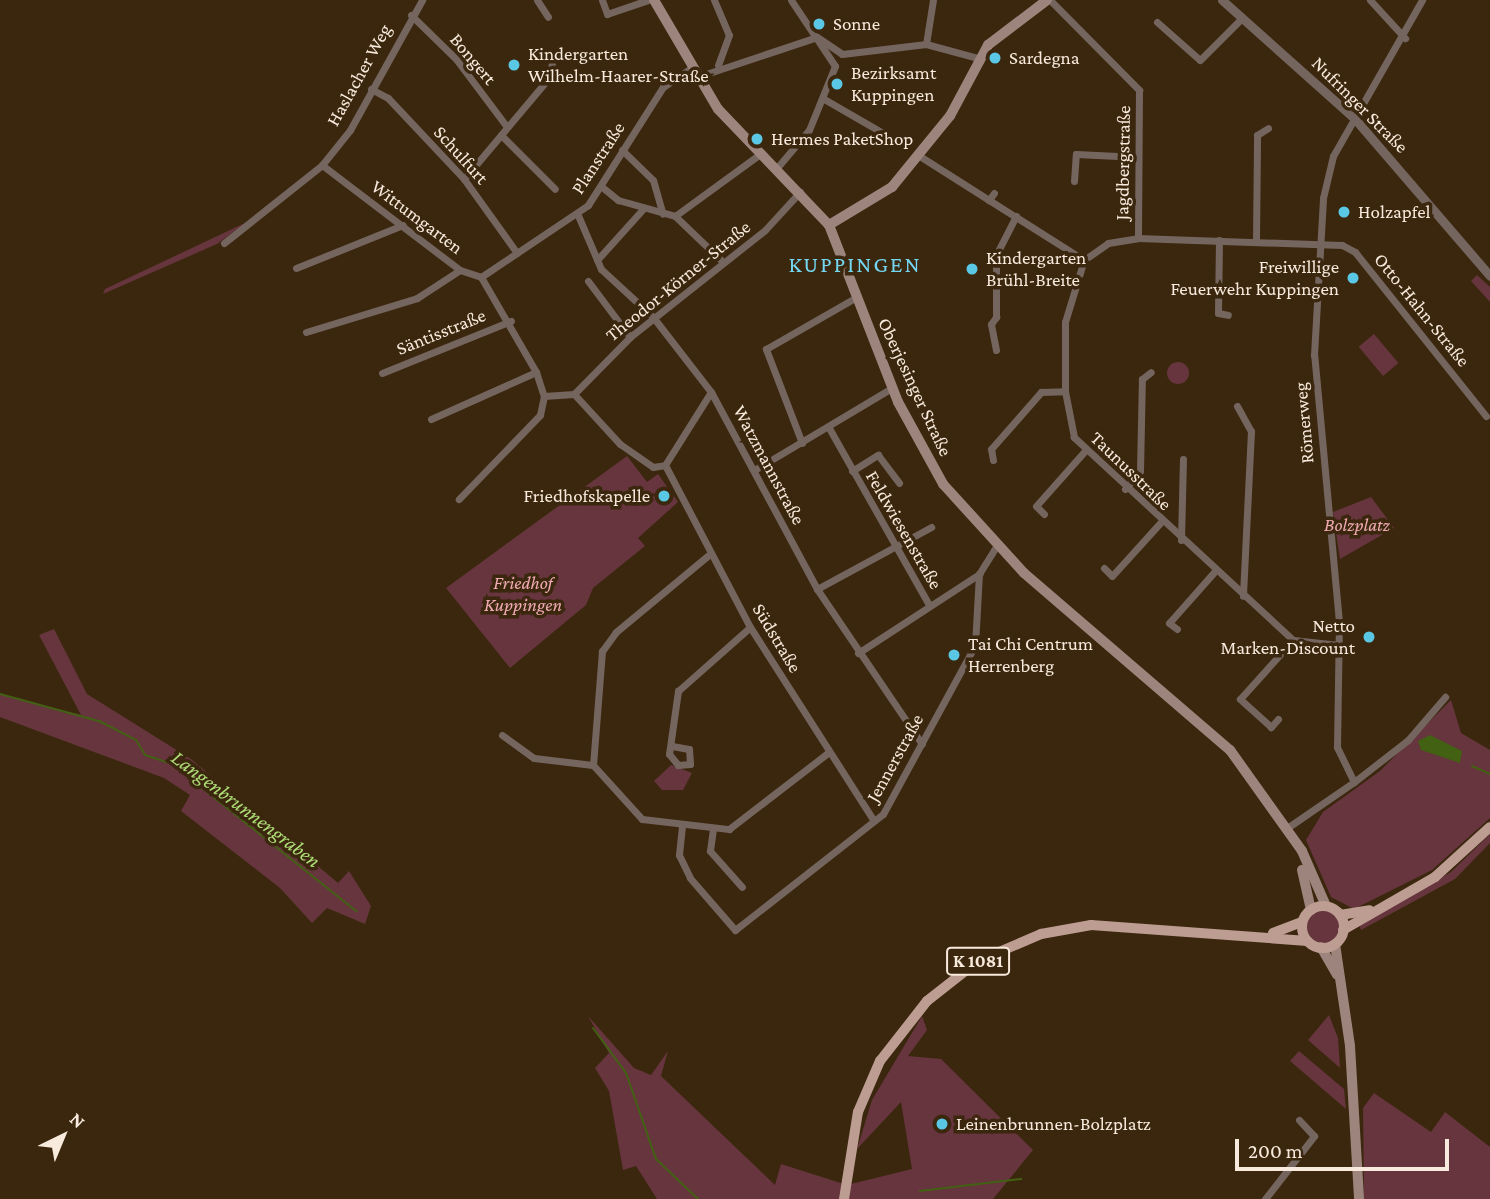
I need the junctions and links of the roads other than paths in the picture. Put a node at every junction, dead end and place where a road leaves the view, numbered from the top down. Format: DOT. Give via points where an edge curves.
graph roads {
  1 [pos="422,0"];
  2 [pos="537,0"];
  3 [pos="602,0"];
  4 [pos="648,0"];
  5 [pos="654,0"];
  6 [pos="714,0"];
  7 [pos="791,0"];
  8 [pos="933,0"];
  9 [pos="1049,0"];
  10 [pos="1222,0"];
  11 [pos="1370,0"];
  12 [pos="1422,0"];
  13 [pos="411,15"];
  14 [pos="548,17"];
  15 [pos="1242,18"];
  16 [pos="1157,22"];
  17 [pos="817,37"];
  18 [pos="1405,38"];
  19 [pos="926,44"];
  20 [pos="842,54"];
  21 [pos="978,58"];
  22 [pos="552,63"];
  23 [pos="718,65"];
  24 [pos="835,66"];
  25 [pos="696,71"];
  26 [pos="371,89"];
  27 [pos="824,99"];
  28 [pos="1355,119"];
  29 [pos="508,127"];
  30 [pos="1268,128"];
  31 [pos="501,135"];
  32 [pos="888,136"];
  33 [pos="622,150"];
  34 [pos="760,153"];
  35 [pos="918,155"];
  36 [pos="1138,157"];
  37 [pos="321,165"];
  38 [pos="776,169"];
  39 [pos="464,179"];
  40 [pos="1074,181"];
  41 [pos="602,187"];
  42 [pos="555,189"];
  43 [pos="801,192"];
  44 [pos="994,193"];
  45 [pos="989,200"];
  46 [pos="643,209"];
  47 [pos="577,214"];
  48 [pos="663,214"];
  49 [pos="675,216"];
  50 [pos="1016,216"];
  51 [pos="403,225"];
  52 [pos="829,225"];
  53 [pos="1138,238"];
  54 [pos="1256,239"];
  55 [pos="1219,240"];
  56 [pos="224,243"];
  57 [pos="1322,243"];
  58 [pos="517,253"];
  59 [pos="597,260"];
  60 [pos="1084,260"];
  61 [pos="723,262"];
  62 [pos="296,268"];
  63 [pos="460,270"];
  64 [pos="1490,276"];
  65 [pos="481,277"];
  66 [pos="588,281"];
  67 [pos="855,298"];
  68 [pos="1228,315"];
  69 [pos="653,317"];
  70 [pos="511,321"];
  71 [pos="306,332"];
  72 [pos="629,337"];
  73 [pos="996,350"];
  74 [pos="536,372"];
  75 [pos="1151,372"];
  76 [pos="382,373"];
  77 [pos="892,388"];
  78 [pos="1065,391"];
  79 [pos="711,392"];
  80 [pos="574,394"];
  81 [pos="544,396"];
  82 [pos="1237,406"];
  83 [pos="1486,416"];
  84 [pos="431,419"];
  85 [pos="829,428"];
  86 [pos="802,443"];
  87 [pos="1084,452"];
  88 [pos="1183,459"];
  89 [pos="993,460"];
  90 [pos="665,465"];
  91 [pos="756,470"];
  92 [pos="852,471"];
  93 [pos="900,484"];
  94 [pos="1125,489"];
  95 [pos="458,499"];
  96 [pos="1044,514"];
  97 [pos="1161,522"];
  98 [pos="931,527"];
  99 [pos="1181,540"];
  100 [pos="997,545"];
  101 [pos="893,546"];
  102 [pos="711,553"];
  103 [pos="1104,568"];
  104 [pos="1215,571"];
  105 [pos="978,574"];
  106 [pos="817,589"];
  107 [pos="1244,596"];
  108 [pos="929,605"];
  109 [pos="750,626"];
  110 [pos="1177,629"];
  111 [pos="1293,640"];
  112 [pos="1339,645"];
  113 [pos="858,653"];
  114 [pos="1445,697"];
  115 [pos="1278,719"];
  116 [pos="502,735"];
  117 [pos="922,744"];
  118 [pos="672,746"];
  119 [pos="829,752"];
  120 [pos="593,765"];
  121 [pos="1354,782"];
  122 [pos="874,821"];
  123 [pos="682,827"];
  124 [pos="1490,827"];
  125 [pos="713,829"];
  126 [pos="1288,831"];
  127 [pos="742,887"];
  128 [pos="1326,906"];
  129 [pos="1376,909"];
  130 [pos="1311,910"];
  131 [pos="1340,915"];
  132 [pos="1303,922"];
  133 [pos="1343,930"];
  134 [pos="1256,935"];
  135 [pos="1307,940"];
  136 [pos="1335,944"];
  137 [pos="1321,947"];
  138 [pos="1340,981"];
  139 [pos="1299,1120"];
  140 [pos="844,1199"];
  141 [pos="1265,1199"];
  142 [pos="1359,1199"];
  1 -- 13 [label="street, Haslacher Weg"];
  2 -- 14 [label="street"];
  3 -- 4 [label="street" via="607,13 615,13"];
  5 -- 25 [label="main road"];
  6 -- 23 [label="street" via="729,35"];
  7 -- 17 [label="street"];
  8 -- 19 [label="street"];
  9 -- 21 [label="main road"];
  9 -- 36 [label="street, Jagdbergstraße" via="1139,90"];
  10 -- 15 [label="street, Nufringer Straße"];
  11 -- 18 [label="street"];
  12 -- 18 [label="street, Römerweg"];
  13 -- 26 [label="street, Haslacher Weg"];
  13 -- 29 [label="street, Bongert" via="456,59"];
  15 -- 16 [label="street" via="1200,60"];
  15 -- 28 [label="street, Nufringer Straße"];
  17 -- 20 [label="street"];
  17 -- 23 [label="street, Planstraße"];
  17 -- 24 [label="street"];
  18 -- 28 [label="street, Römerweg"];
  19 -- 20 [label="street"];
  19 -- 21 [label="street"];
  20 -- 24 [label="street"];
  21 -- 35 [label="main road" via="961,99"];
  22 -- 29 [label="street" via="548,79"];
  23 -- 25 [label="street, Planstraße"];
  24 -- 27 [label="street"];
  25 -- 33 [label="street, Planstraße" via="663,87"];
  25 -- 34 [label="main road" via="718,109"];
  26 -- 37 [label="street, Haslacher Weg"];
  26 -- 39 [label="street, Schulfurt" via="388,98"];
  27 -- 32 [label="street"];
  27 -- 38 [label="street" via="799,146"];
  28 -- 57 [label="street, Römerweg" via="1333,156"];
  28 -- 64 [label="street, Nufringer Straße"];
  29 -- 31 [label="street"];
  30 -- 54 [label="street" via="1257,135"];
  31 -- 39 [label="street"];
  31 -- 42 [label="street"];
  33 -- 41 [label="street, Planstraße"];
  33 -- 48 [label="street" via="653,180"];
  34 -- 38 [label="main road"];
  34 -- 49 [label="street"];
  35 -- 45 [label="street"];
  35 -- 52 [label="main road" via="892,187"];
  36 -- 40 [label="street" via="1076,154"];
  36 -- 53 [label="street, Jagdbergstraße"];
  37 -- 51 [label="street, Wittumgarten"];
  37 -- 56 [label="street, Haslacher Weg"];
  38 -- 43 [label="main road"];
  39 -- 58 [label="street, Schulfurt"];
  41 -- 46 [label="street"];
  41 -- 47 [label="street, Planstraße"];
  43 -- 52 [label="main road"];
  43 -- 61 [label="street, Theodor-Körner-Straße"];
  44 -- 45 [label="street"];
  45 -- 50 [label="street"];
  46 -- 48 [label="street"];
  46 -- 59 [label="street"];
  47 -- 58 [label="street, Planstraße"];
  47 -- 59 [label="street, Watzmannstraße"];
  48 -- 49 [label="street"];
  49 -- 61 [label="street"];
  50 -- 60 [label="street"];
  50 -- 73 [label="street" via="996,255 996,317 991,324"];
  51 -- 62 [label="street"];
  51 -- 63 [label="street, Wittumgarten"];
  52 -- 67 [label="main road, Oberjesinger Straße"];
  53 -- 55 [label="street"];
  53 -- 60 [label="street" via="1108,243"];
  54 -- 55 [label="street"];
  54 -- 57 [label="street"];
  55 -- 68 [label="street" via="1218,313"];
  57 -- 83 [label="street, Otto-Hahn-Straße" via="1355,252"];
  57 -- 112 [label="street, Römerweg" via="1314,355"];
  58 -- 65 [label="street, Planstraße"];
  59 -- 69 [label="street, Watzmannstraße"];
  60 -- 78 [label="street, Taunusstraße" via="1065,323"];
  61 -- 69 [label="street, Theodor-Körner-Straße"];
  63 -- 65 [label="street, Wittumgarten"];
  63 -- 71 [label="street" via="417,298"];
  65 -- 70 [label="street"];
  66 -- 72 [label="street"];
  67 -- 77 [label="main road, Oberjesinger Straße"];
  67 -- 86 [label="street" via="766,349"];
  69 -- 72 [label="street, Theodor-Körner-Straße"];
  69 -- 79 [label="street, Watzmannstraße"];
  70 -- 74 [label="street"];
  70 -- 76 [label="street, Säntisstraße"];
  72 -- 80 [label="street, Theodor-Körner-Straße"];
  74 -- 81 [label="street"];
  74 -- 84 [label="street"];
  75 -- 94 [label="street" via="1142,379 1140,471"];
  77 -- 85 [label="street"];
  77 -- 100 [label="main road, Oberjesinger Straße" via="943,484"];
  78 -- 87 [label="street, Taunusstraße" via="1074,437"];
  78 -- 89 [label="street" via="1041,392 991,449"];
  79 -- 90 [label="street"];
  79 -- 91 [label="street, Watzmannstraße"];
  80 -- 81 [label="street"];
  80 -- 90 [label="street" via="628,450 653,467"];
  81 -- 95 [label="street" via="532,428"];
  82 -- 107 [label="street" via="1251,431"];
  85 -- 86 [label="street"];
  85 -- 92 [label="street, Feldwiesenstraße"];
  86 -- 91 [label="street"];
  87 -- 94 [label="street, Taunusstraße"];
  87 -- 96 [label="street" via="1036,506"];
  88 -- 99 [label="street"];
  90 -- 102 [label="street, Südstraße"];
  91 -- 106 [label="street, Watzmannstraße"];
  92 -- 93 [label="street, Feldwiesenstraße" via="878,455"];
  92 -- 101 [label="street, Feldwiesenstraße"];
  94 -- 97 [label="street, Taunusstraße"];
  97 -- 99 [label="street, Taunusstraße"];
  97 -- 103 [label="street" via="1112,576"];
  98 -- 101 [label="street"];
  99 -- 104 [label="street, Taunusstraße"];
  100 -- 105 [label="street"];
  100 -- 126 [label="main road, Oberjesinger Straße" via="1200,720 1242,765"];
  101 -- 106 [label="street"];
  101 -- 108 [label="street, Feldwiesenstraße"];
  102 -- 109 [label="street, Südstraße"];
  102 -- 120 [label="street" via="616,632 602,651"];
  104 -- 107 [label="street, Taunusstraße"];
  104 -- 110 [label="street" via="1169,623"];
  105 -- 108 [label="street"];
  105 -- 117 [label="street, Jennerstraße" via="975,645"];
  106 -- 113 [label="street, Watzmannstraße"];
  107 -- 111 [label="street, Taunusstraße"];
  108 -- 113 [label="street"];
  109 -- 118 [label="street" via="678,691"];
  109 -- 119 [label="street, Südstraße"];
  111 -- 112 [label="street"];
  111 -- 115 [label="street" via="1240,699 1271,727"];
  112 -- 121 [label="street, Römerweg" via="1337,747"];
  113 -- 117 [label="street, Watzmannstraße"];
  114 -- 121 [label="street" via="1408,740"];
  116 -- 120 [label="street" via="534,758"];
  117 -- 122 [label="street, Jennerstraße"];
  119 -- 122 [label="street, Südstraße"];
  119 -- 125 [label="street" via="747,819"];
  120 -- 123 [label="street" via="635,816"];
  121 -- 126 [label="street"];
  122 -- 123 [label="street, Jennerstraße" via="735,930 690,878 680,855"];
  123 -- 125 [label="street"];
  124 -- 129 [label="main road" via="1435,877"];
  125 -- 127 [label="street" via="710,851"];
  126 -- 128 [label="main road"];
  126 -- 130 [label="main road"];
  128 -- 130 [label="main road"];
  128 -- 131 [label="main road"];
  129 -- 131 [label="main road"];
  129 -- 133 [label="main road"];
  130 -- 132 [label="main road"];
  131 -- 133 [label="main road"];
  132 -- 134 [label="main road, K 1081"];
  132 -- 135 [label="main road"];
  133 -- 136 [label="main road"];
  134 -- 135 [label="main road, K 1081"];
  134 -- 140 [label="main road, K 1081" via="1091,925 1028,938 968,967 917,1011 880,1061 856,1119"];
  135 -- 137 [label="main road"];
  136 -- 137 [label="main road"];
  136 -- 138 [label="main road"];
  137 -- 138 [label="main road"];
  138 -- 142 [label="main road"];
  139 -- 141 [label="street" via="1314,1136"];
}
